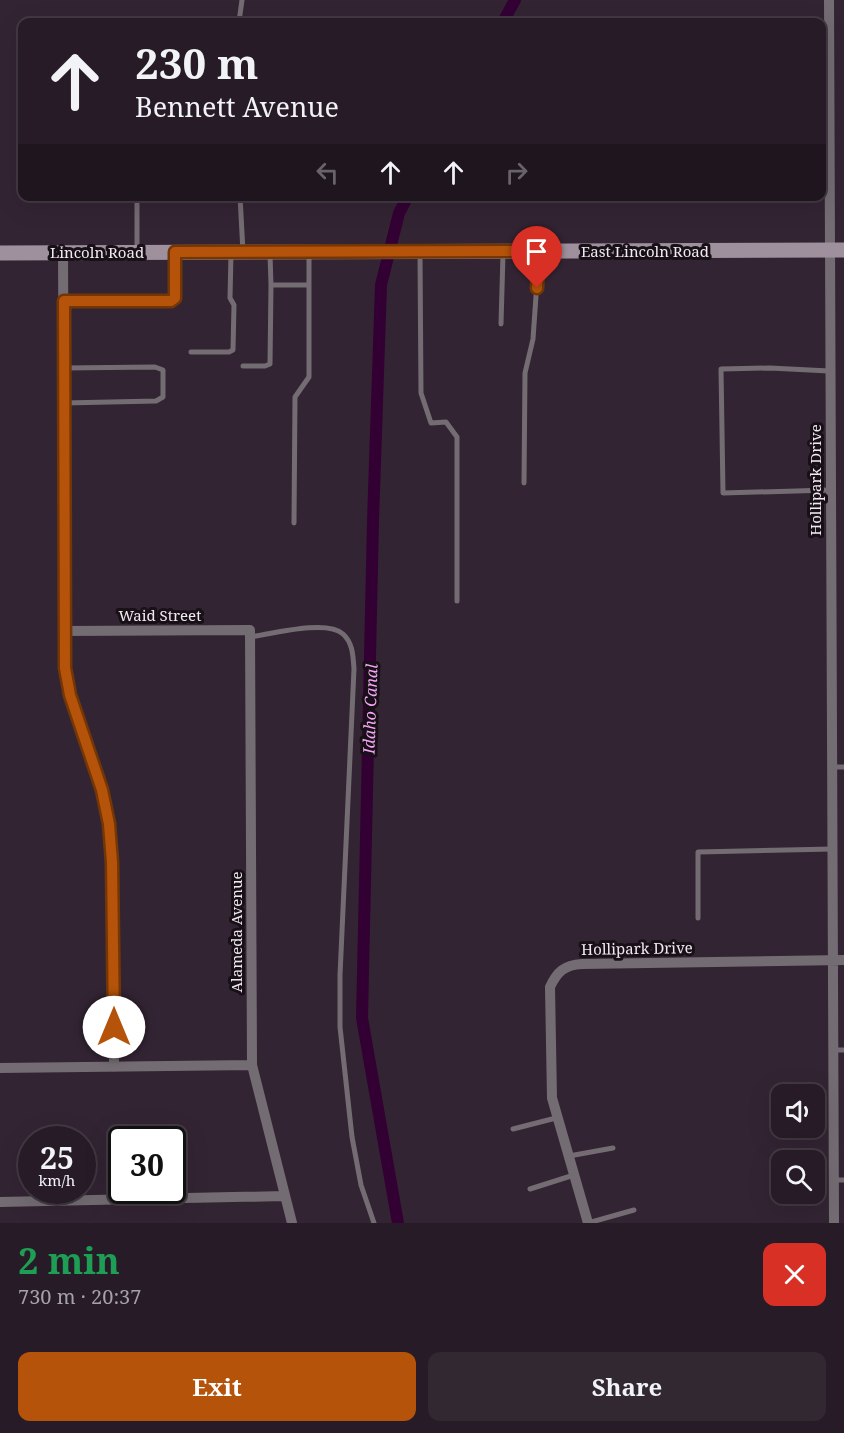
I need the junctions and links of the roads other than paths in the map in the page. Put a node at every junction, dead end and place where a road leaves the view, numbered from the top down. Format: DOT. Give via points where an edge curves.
graph roads {
  1 [pos="242,0"];
  2 [pos="829,0"];
  3 [pos="240,18"];
  4 [pos="138,201"];
  5 [pos="240,201"];
  6 [pos="836,250"];
  7 [pos="503,251"];
  8 [pos="539,251"];
  9 [pos="137,252"];
  10 [pos="175,252"];
  11 [pos="237,252"];
  12 [pos="270,252"];
  13 [pos="309,252"];
  14 [pos="414,252"];
  15 [pos="0,253"];
  16 [pos="63,253"];
  17 [pos="271,285"];
  18 [pos="309,285"];
  19 [pos="64,301"];
  20 [pos="501,324"];
  21 [pos="191,352"];
  22 [pos="243,366"];
  23 [pos="64,368"];
  24 [pos="829,371"];
  25 [pos="63,403"];
  26 [pos="524,483"];
  27 [pos="830,490"];
  28 [pos="294,523"];
  29 [pos="457,601"];
  30 [pos="64,631"];
  31 [pos="250,637"];
  32 [pos="832,767"];
  33 [pos="844,767"];
  34 [pos="833,849"];
  35 [pos="698,918"];
  36 [pos="838,960"];
  37 [pos="838,1050"];
  38 [pos="252,1065"];
  39 [pos="114,1066"];
  40 [pos="0,1068"];
  41 [pos="556,1118"];
  42 [pos="513,1129"];
  43 [pos="613,1148"];
  44 [pos="568,1156"];
  45 [pos="574,1175"];
  46 [pos="839,1180"];
  47 [pos="530,1189"];
  48 [pos="285,1196"];
  49 [pos="0,1202"];
  50 [pos="634,1210"];
  51 [pos="292,1223"];
  52 [pos="374,1223"];
  53 [pos="588,1223"];
  54 [pos="834,1223"];
  1 -- 3 [label="lane"];
  2 -- 6 [label="street, Hollipark Drive"];
  4 -- 9 [label="lane"];
  5 -- 11 [label="lane"];
  6 -- 8 [label="main road, East Lincoln Road"];
  6 -- 24 [label="street, Hollipark Drive"];
  7 -- 8 [label="main road, East Lincoln Road"];
  7 -- 14 [label="main road, East Lincoln Road"];
  7 -- 20 [label="lane"];
  8 -- 26 [label="lane" via="533,339 525,373"];
  9 -- 10 [label="main road, Lincoln Road"];
  9 -- 16 [label="main road, Lincoln Road"];
  10 -- 11 [label="main road, Lincoln Road"];
  10 -- 19 [label="lane" via="175,298 171,301"];
  11 -- 12 [label="main road, Lincoln Road"];
  11 -- 21 [label="lane" via="230,298 234,305 233,350"];
  12 -- 13 [label="main road, Lincoln Road"];
  12 -- 17 [label="lane"];
  13 -- 14 [label="main road, Lincoln Road"];
  13 -- 18 [label="lane"];
  14 -- 29 [label="lane" via="421,393 431,423 446,422 456,437"];
  15 -- 16 [label="main road, Lincoln Road"];
  16 -- 19 [label="street"];
  17 -- 18 [label="lane"];
  17 -- 22 [label="lane" via="270,364"];
  18 -- 28 [label="lane" via="309,377 295,397"];
  19 -- 23 [label="street"];
  23 -- 25 [label="street"];
  23 -- 25 [label="lane" via="155,367 163,370 163,397 156,401"];
  24 -- 27 [label="street, Hollipark Drive"];
  24 -- 27 [label="lane" via="721,369 723,493"];
  25 -- 30 [label="street"];
  27 -- 32 [label="street, Hollipark Drive"];
  30 -- 31 [label="street, Waid Street" via="250,630"];
  30 -- 39 [label="street" via="70,695 102,790 109,824"];
  31 -- 38 [label="street, Alameda Avenue"];
  31 -- 52 [label="lane" via="332,628 343,633 352,647 340,1027 352,1137 361,1185"];
  32 -- 33 [label="lane"];
  32 -- 34 [label="street, Hollipark Drive"];
  34 -- 35 [label="lane" via="698,852"];
  34 -- 36 [label="street, Hollipark Drive"];
  36 -- 37 [label="street, Hollipark Drive"];
  36 -- 41 [label="street, Hollipark Drive" via="572,964 562,969 550,987 550,1085"];
  37 -- 46 [label="street, Hollipark Drive"];
  38 -- 39 [label="street"];
  38 -- 48 [label="street, Alameda Avenue"];
  39 -- 40 [label="street"];
  41 -- 42 [label="lane"];
  41 -- 44 [label="street, Hollipark Drive"];
  43 -- 44 [label="lane"];
  44 -- 45 [label="street, Hollipark Drive"];
  45 -- 47 [label="lane"];
  45 -- 53 [label="street, Hollipark Drive"];
  46 -- 54 [label="street, Hollipark Drive"];
  48 -- 49 [label="street"];
  48 -- 51 [label="street, Alameda Avenue"];
  50 -- 53 [label="lane"];
}
